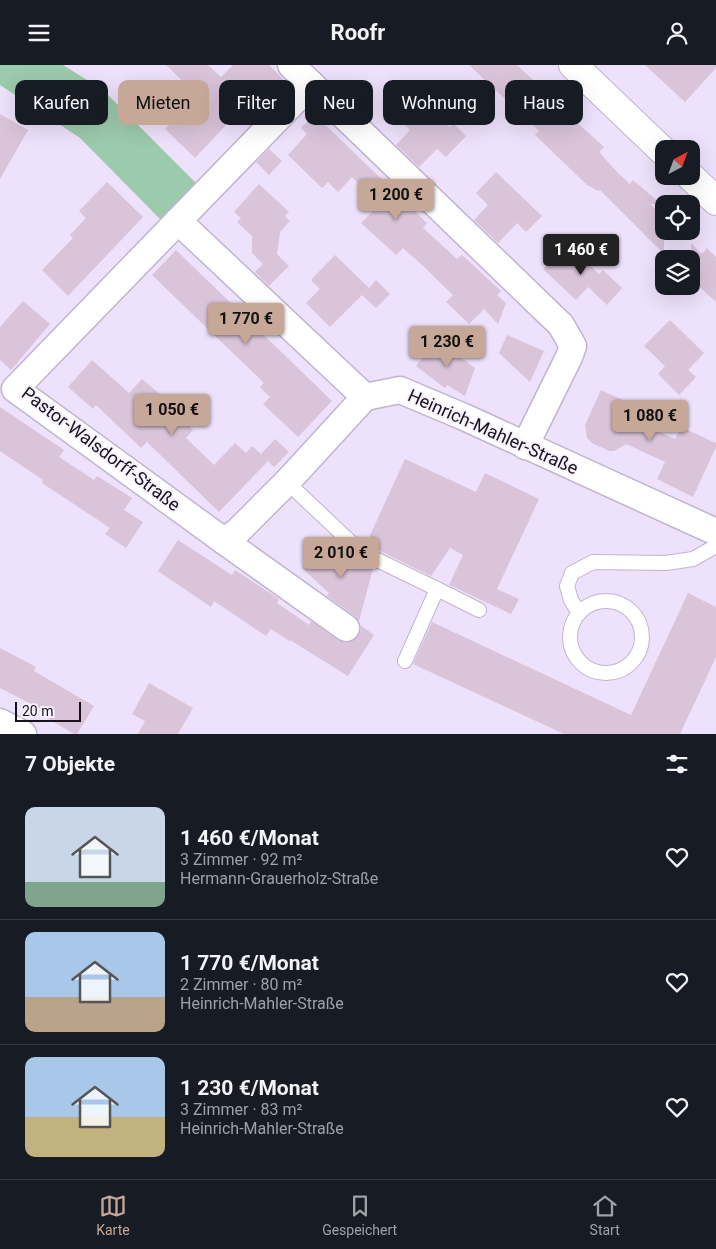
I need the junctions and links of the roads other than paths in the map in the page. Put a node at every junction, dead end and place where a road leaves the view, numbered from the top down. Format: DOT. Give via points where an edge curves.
graph roads {
  1 [pos="291,65"];
  2 [pos="573,65"];
  3 [pos="307,80"];
  4 [pos="305,90"];
  5 [pos="354,125"];
  6 [pos="655,143"];
  7 [pos="699,185"];
  8 [pos="716,201"];
  9 [pos="178,221"];
  10 [pos="365,397"];
  11 [pos="525,446"];
  12 [pos="287,481"];
  13 [pos="716,532"];
  14 [pos="224,541"];
  15 [pos="716,546"];
  16 [pos="437,589"];
  17 [pos="479,610"];
  18 [pos="579,613"];
  19 [pos="346,629"];
  20 [pos="405,661"];
  21 [pos="0,722"];
  22 [pos="23,734"];
  1 -- 3 [label="street"];
  2 -- 6 [label="street"];
  4 -- 9 [label="street"];
  5 -- 11 [label="street" via="561,325 573,346"];
  7 -- 8 [label="street"];
  9 -- 10 [label="street"];
  9 -- 14 [label="street, Pastor-Walsdorff-Straße" via="15,389"];
  10 -- 11 [label="street, Heinrich-Mahler-Straße" via="400,390"];
  10 -- 12 [label="street"];
  11 -- 13 [label="street, Heinrich-Mahler-Straße"];
  12 -- 14 [label="street"];
  12 -- 16 [label="lane" via="361,552"];
  14 -- 19 [label="street, Pastor-Walsdorff-Straße"];
  15 -- 18 [label="lane" via="693,559 666,563 593,562 572,573 567,586"];
  16 -- 17 [label="lane"];
  16 -- 20 [label="lane"];
  18 -- 18 [label="lane" via="572,624 570,638 582,663 592,670 606,673 629,665 642,642 642,630 628,608 602,601"];
  21 -- 22 [label="street"];
}
